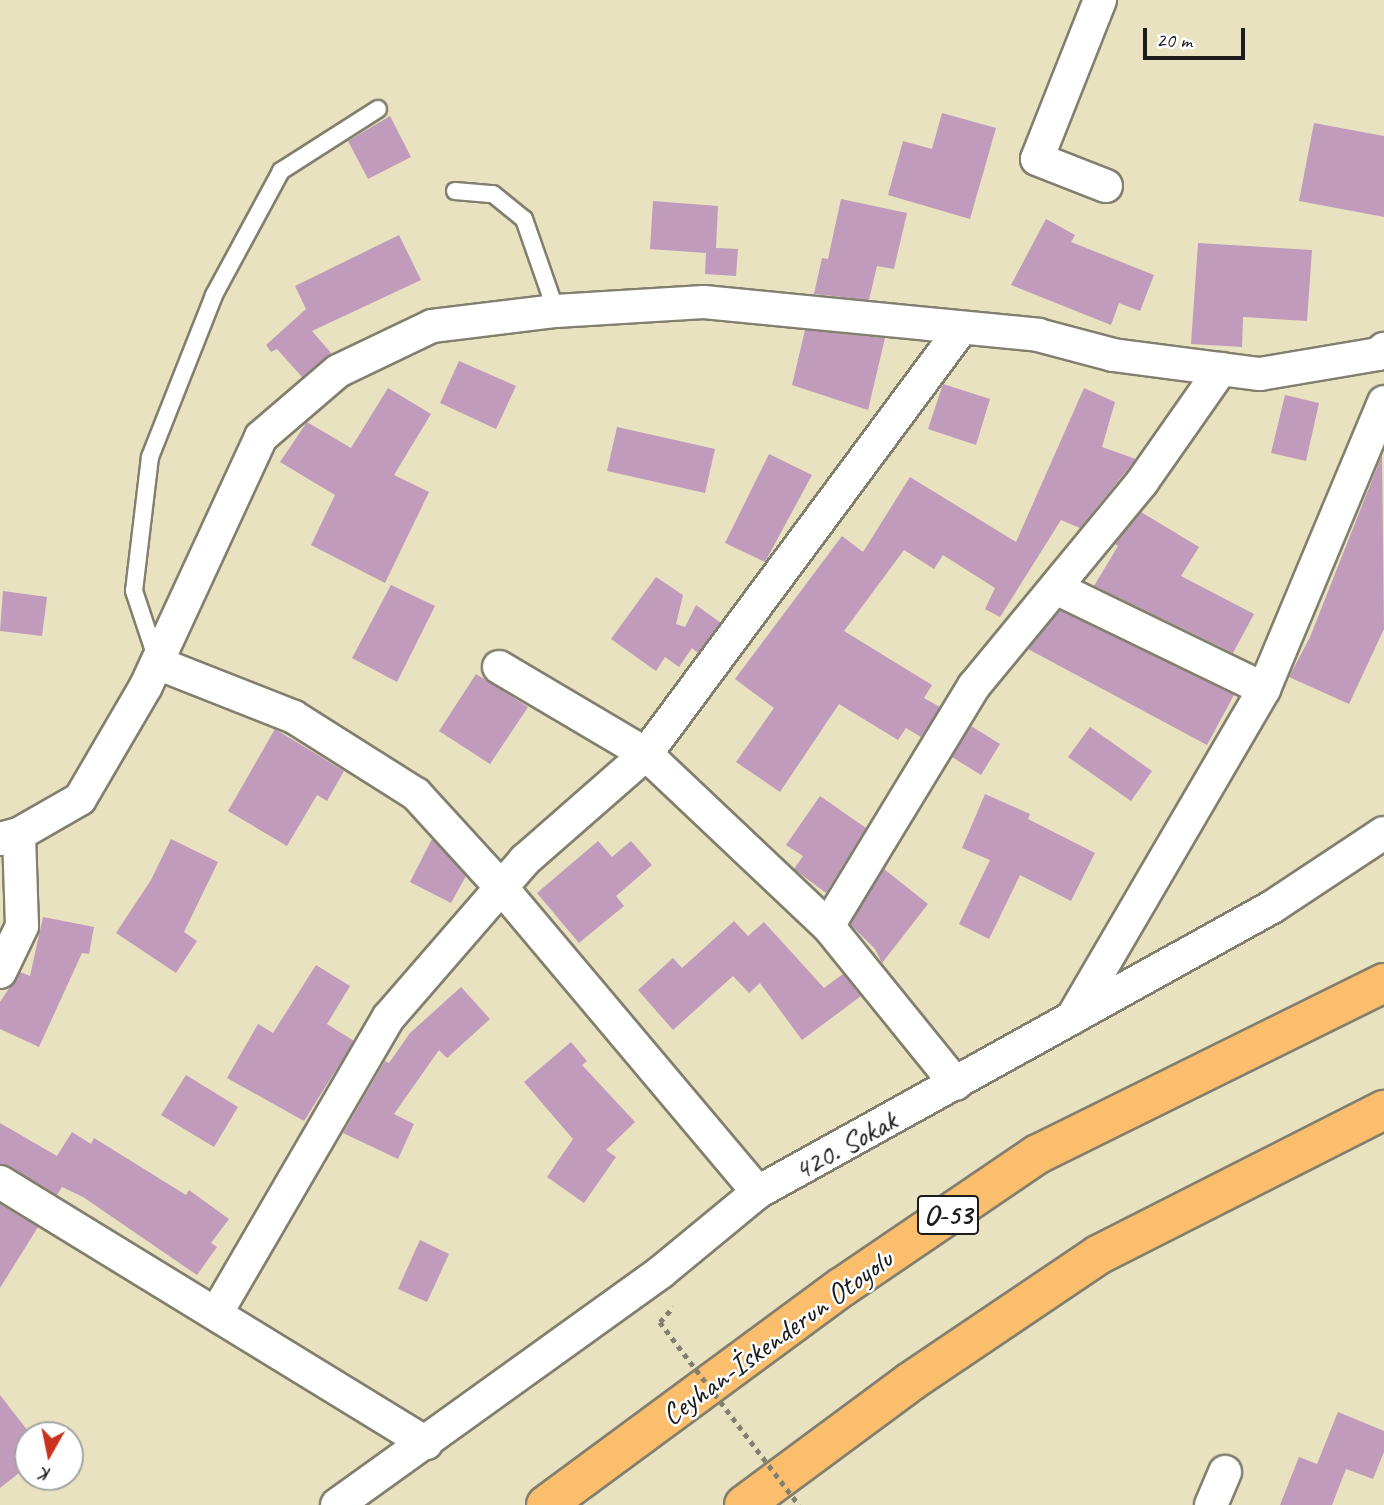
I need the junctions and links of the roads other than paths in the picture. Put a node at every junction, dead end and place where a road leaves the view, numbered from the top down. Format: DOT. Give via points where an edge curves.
graph roads {
  1 [pos="1100,0"];
  2 [pos="378,110"];
  3 [pos="1106,186"];
  4 [pos="456,191"];
  5 [pos="556,311"];
  6 [pos="961,329"];
  7 [pos="1384,349"];
  8 [pos="1221,369"];
  9 [pos="1384,402"];
  10 [pos="1056,589"];
  11 [pos="157,663"];
  12 [pos="499,667"];
  13 [pos="1264,689"];
  14 [pos="646,754"];
  15 [pos="1384,833"];
  16 [pos="9,836"];
  17 [pos="501,887"];
  18 [pos="828,926"];
  19 [pos="0,972"];
  20 [pos="1384,983"];
  21 [pos="1071,1018"];
  22 [pos="956,1084"];
  23 [pos="1384,1110"];
  24 [pos="0,1182"];
  25 [pos="758,1192"];
  26 [pos="217,1312"];
  27 [pos="426,1443"];
  28 [pos="1225,1472"];
  29 [pos="337,1505"];
  30 [pos="546,1505"];
  31 [pos="744,1505"];
  32 [pos="1211,1505"];
  1 -- 3 [label="street" via="1037,159"];
  2 -- 11 [label="lane" via="281,171 214,295 150,457 134,591"];
  4 -- 5 [label="lane" via="493,194 524,219"];
  5 -- 6 [label="street" via="704,302"];
  5 -- 11 [label="street" via="432,326 338,371 261,437"];
  6 -- 8 [label="street" via="1038,335 1113,355"];
  6 -- 14 [label="street"];
  7 -- 8 [label="street" via="1378,354 1260,374"];
  8 -- 10 [label="street" via="1142,482"];
  9 -- 13 [label="street"];
  10 -- 13 [label="street"];
  10 -- 18 [label="street" via="974,686"];
  11 -- 16 [label="street" via="80,799"];
  11 -- 17 [label="street" via="294,717 416,794"];
  12 -- 14 [label="street"];
  13 -- 21 [label="street"];
  14 -- 17 [label="street" via="525,860"];
  14 -- 18 [label="street"];
  15 -- 21 [label="street, 420. Sokak" via="1272,907"];
  16 -- 19 [label="street" via="22,926"];
  17 -- 25 [label="street"];
  17 -- 26 [label="street" via="389,1017"];
  18 -- 22 [label="street"];
  20 -- 30 [label="highway, Ceyhan-İskenderun Otoyolu / O-53" via="1038,1154 842,1287"];
  21 -- 22 [label="street, 420. Sokak"];
  22 -- 25 [label="street, 420. Sokak"];
  23 -- 31 [label="highway" via="1098,1255 910,1382"];
  24 -- 26 [label="street"];
  25 -- 27 [label="street, 420. Sokak" via="661,1272"];
  26 -- 27 [label="street"];
  27 -- 29 [label="street, 420. Sokak"];
  28 -- 32 [label="street"];
}
